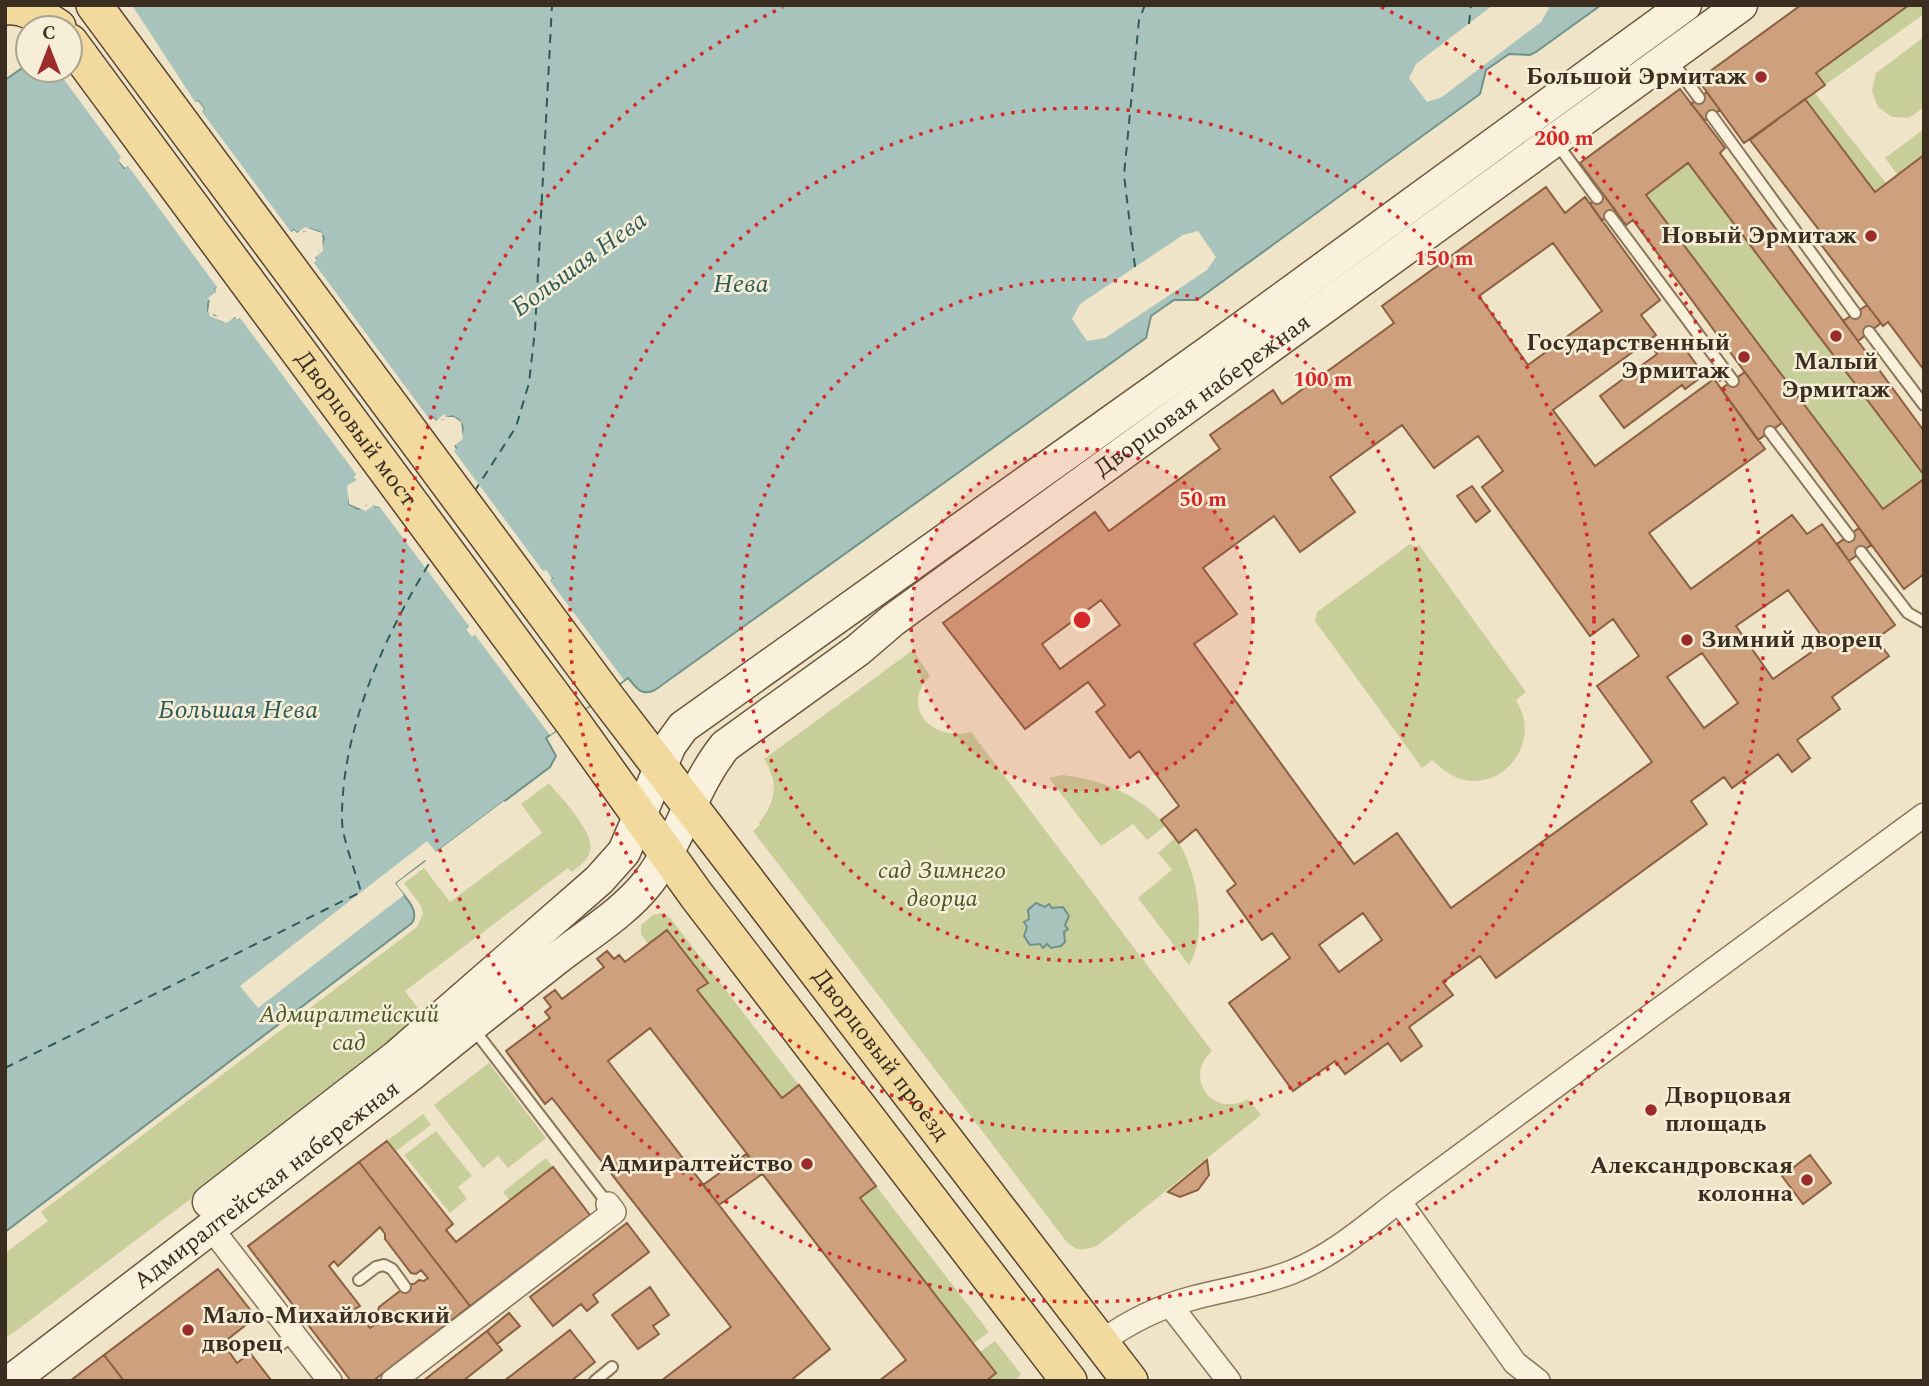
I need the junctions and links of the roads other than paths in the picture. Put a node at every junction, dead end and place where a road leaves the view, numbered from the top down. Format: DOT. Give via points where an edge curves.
graph roads {
  1 [pos="94,5"];
  2 [pos="1685,5"];
  3 [pos="1741,5"];
  4 [pos="5,7"];
  5 [pos="38,14"];
  6 [pos="1668,56"];
  7 [pos="84,60"];
  8 [pos="1699,98"];
  9 [pos="1713,116"];
  10 [pos="1555,140"];
  11 [pos="1597,198"];
  12 [pos="1610,216"];
  13 [pos="1855,313"];
  14 [pos="1869,332"];
  15 [pos="1733,380"];
  16 [pos="1924,405"];
  17 [pos="1770,432"];
  18 [pos="1849,536"];
  19 [pos="1861,552"];
  20 [pos="1924,622"];
  21 [pos="660,768"];
  22 [pos="690,806"];
  23 [pos="1924,815"];
  24 [pos="639,818"];
  25 [pos="667,855"];
  26 [pos="471,1025"];
  27 [pos="1399,1201"];
  28 [pos="608,1204"];
  29 [pos="211,1228"];
  30 [pos="359,1280"];
  31 [pos="405,1287"];
  32 [pos="1170,1305"];
  33 [pos="1101,1342"];
  34 [pos="5,1358"];
  35 [pos="612,1367"];
  36 [pos="1065,1379"];
  37 [pos="11,1381"];
  38 [pos="330,1381"];
  39 [pos="393,1381"];
  40 [pos="595,1381"];
  41 [pos="1130,1381"];
  42 [pos="1229,1381"];
  43 [pos="1538,1381"];
  1 -- 21 [label="main road, Дворцовый мост"];
  2 -- 21 [label="main road, Дворцовая набережная" via="1209,352 701,713 683,727"];
  3 -- 6 [label="main road, Дворцовая набережная"];
  4 -- 5 [label="main road"];
  6 -- 8 [label="lane"];
  6 -- 10 [label="main road, Дворцовая набережная"];
  7 -- 24 [label="main road, Дворцовый мост"];
  9 -- 13 [label="lane"];
  10 -- 11 [label="lane"];
  10 -- 22 [label="main road, Дворцовая набережная" via="725,746 710,764"];
  12 -- 15 [label="lane"];
  14 -- 16 [label="lane"];
  17 -- 18 [label="lane"];
  19 -- 20 [label="lane" via="1908,613"];
  21 -- 22 [label="main road, Дворцовый проезд"];
  21 -- 24 [label="main road, Адмиралтейская набережная"];
  22 -- 25 [label="main road, Адмиралтейская набережная"];
  22 -- 33 [label="main road, Дворцовый проезд"];
  23 -- 27 [label="street"];
  24 -- 25 [label="main road, Дворцовый проезд"];
  24 -- 34 [label="main road, Адмиралтейская набережная" via="624,852 599,880 406,1048"];
  25 -- 26 [label="main road, Адмиралтейская набережная" via="621,910"];
  25 -- 36 [label="main road, Дворцовый проезд"];
  26 -- 28 [label="lane"];
  26 -- 29 [label="main road, Адмиралтейская набережная"];
  27 -- 32 [label="street" via="1329,1254 1293,1271"];
  27 -- 43 [label="street" via="1515,1363"];
  28 -- 39 [label="street" via="614,1212 443,1335"];
  29 -- 37 [label="main road, Адмиралтейская набережная"];
  29 -- 38 [label="street" via="286,1340"];
  30 -- 31 [label="lane" via="384,1265"];
  32 -- 33 [label="street" via="1145,1314"];
  32 -- 42 [label="street"];
  33 -- 41 [label="main road"];
  35 -- 40 [label="lane"];
}
